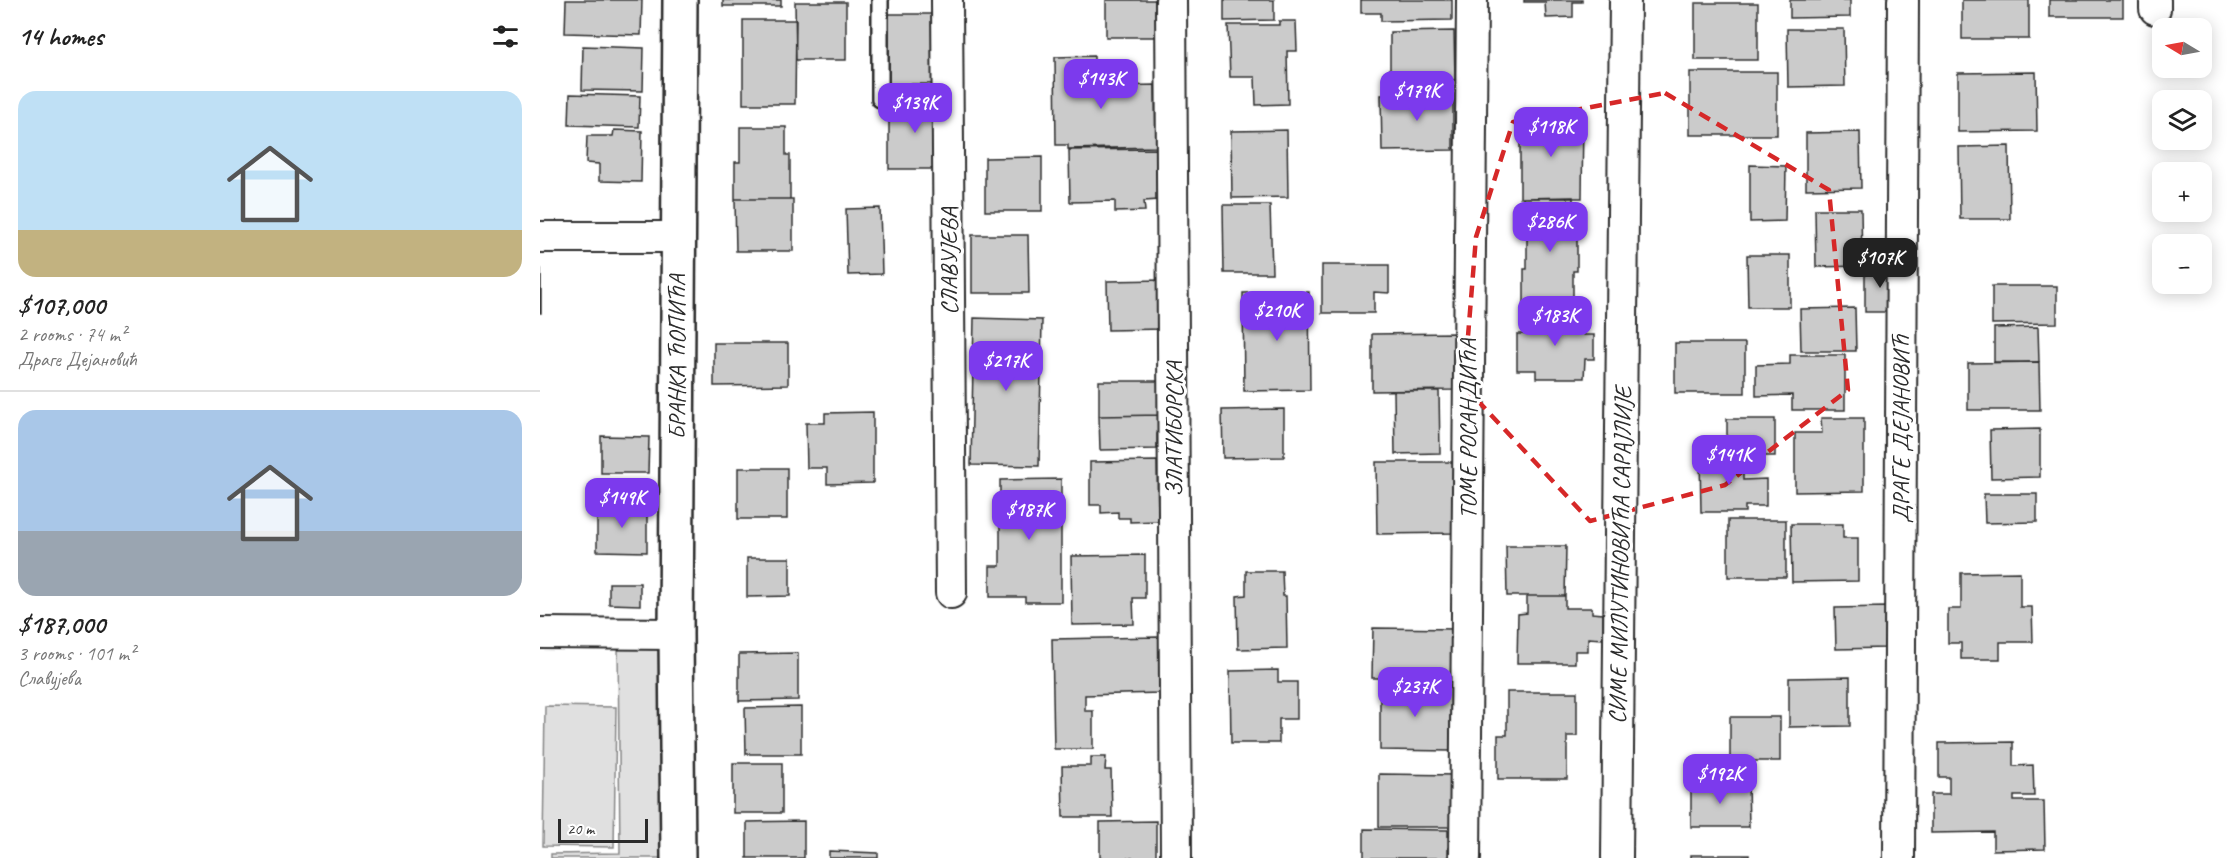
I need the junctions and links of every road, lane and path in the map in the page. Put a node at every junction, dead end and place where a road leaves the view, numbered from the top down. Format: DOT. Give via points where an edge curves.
graph roads {
  1 [pos="680,0"];
  2 [pos="880,0"];
  3 [pos="947,0"];
  4 [pos="1171,0"];
  5 [pos="1472,0"];
  6 [pos="1625,0"];
  7 [pos="1903,0"];
  8 [pos="879,99"];
  9 [pos="540,237"];
  10 [pos="677,237"];
  11 [pos="951,593"];
  12 [pos="540,633"];
  13 [pos="676,634"];
  14 [pos="678,858"];
  15 [pos="1176,858"];
  16 [pos="1465,858"];
  17 [pos="1617,858"];
  18 [pos="1899,858"];
  1 -- 10 [label="street, БРАНКА ЋОПИЋА"];
  2 -- 8 [label="lane"];
  3 -- 11 [label="street, СЛАВУЈЕВА"];
  4 -- 15 [label="street, ЗЛАТИБОРСКА"];
  5 -- 16 [label="street, ТОМЕ РОСАНДИЋА"];
  6 -- 17 [label="street, СИМЕ МИЛУТИНОВИЋА САРАЈЛИЈЕ"];
  7 -- 18 [label="street, ДРАГЕ ДЕЈАНОВИЋ"];
  9 -- 10 [label="street"];
  10 -- 13 [label="street, БРАНКА ЋОПИЋА"];
  12 -- 13 [label="street"];
  13 -- 14 [label="street, БРАНКА ЋОПИЋА"];
}
